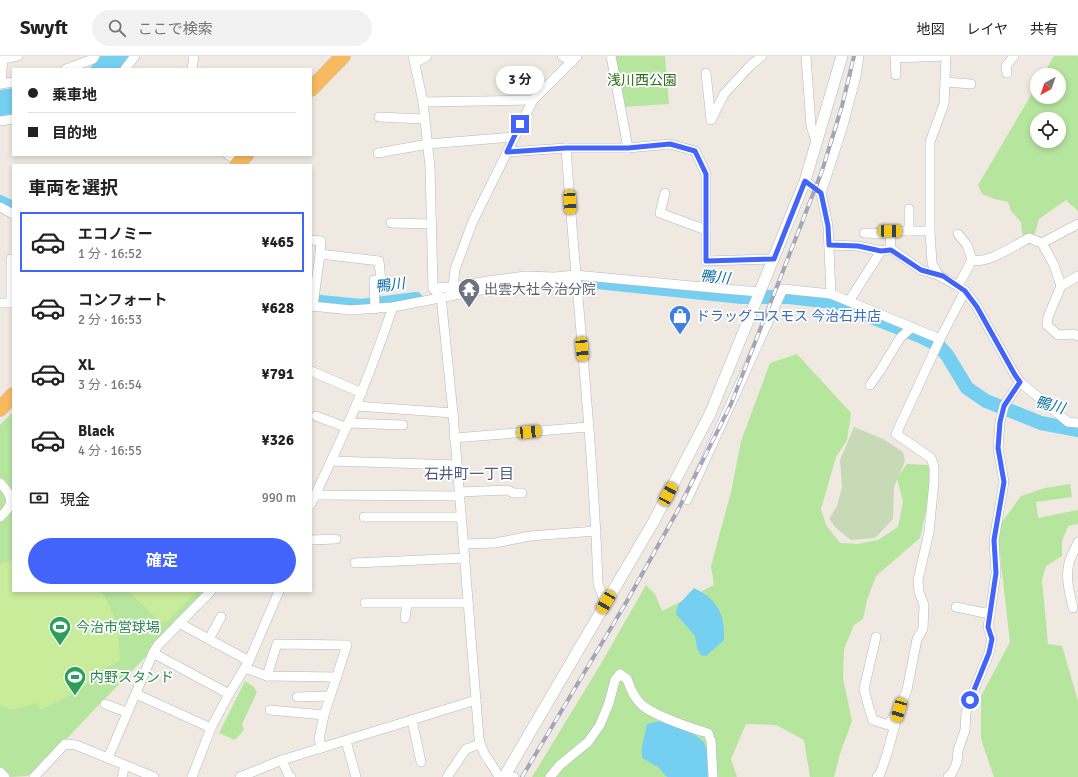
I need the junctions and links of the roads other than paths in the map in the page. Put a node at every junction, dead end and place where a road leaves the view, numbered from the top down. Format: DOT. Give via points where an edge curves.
graph roads {
  1 [pos="18,56"];
  2 [pos="95,56"];
  3 [pos="135,56"];
  4 [pos="194,56"];
  5 [pos="343,56"];
  6 [pos="426,56"];
  7 [pos="562,56"];
  8 [pos="611,56"];
  9 [pos="762,56"];
  10 [pos="806,56"];
  11 [pos="842,56"];
  12 [pos="860,56"];
  13 [pos="1014,56"];
  14 [pos="3,57"];
  15 [pos="895,57"];
  16 [pos="574,59"];
  17 [pos="414,60"];
  18 [pos="69,68"];
  19 [pos="126,68"];
  20 [pos="192,68"];
  21 [pos="706,73"];
  22 [pos="1007,73"];
  23 [pos="896,75"];
  24 [pos="12,82"];
  25 [pos="945,82"];
  26 [pos="0,84"];
  27 [pos="971,84"];
  28 [pos="312,88"];
  29 [pos="533,100"];
  30 [pos="423,102"];
  31 [pos="379,117"];
  32 [pos="12,119"];
  33 [pos="424,119"];
  34 [pos="0,121"];
  35 [pos="514,137"];
  36 [pos="816,141"];
  37 [pos="428,144"];
  38 [pos="566,148"];
  39 [pos="628,148"];
  40 [pos="507,152"];
  41 [pos="378,153"];
  42 [pos="805,181"];
  43 [pos="665,193"];
  44 [pos="821,193"];
  45 [pos="0,207"];
  46 [pos="909,209"];
  47 [pos="12,213"];
  48 [pos="391,223"];
  49 [pos="431,224"];
  50 [pos="1078,224"];
  51 [pos="706,230"];
  52 [pos="909,231"];
  53 [pos="930,232"];
  54 [pos="864,233"];
  55 [pos="890,234"];
  56 [pos="958,234"];
  57 [pos="312,240"];
  58 [pos="1042,243"];
  59 [pos="829,245"];
  60 [pos="891,250"];
  61 [pos="881,251"];
  62 [pos="320,254"];
  63 [pos="12,258"];
  64 [pos="774,259"];
  65 [pos="972,260"];
  66 [pos="938,275"];
  67 [pos="1078,276"];
  68 [pos="576,280"];
  69 [pos="1061,286"];
  70 [pos="433,288"];
  71 [pos="962,289"];
  72 [pos="452,292"];
  73 [pos="760,292"];
  74 [pos="831,294"];
  75 [pos="441,298"];
  76 [pos="849,301"];
  77 [pos="0,302"];
  78 [pos="312,306"];
  79 [pos="393,307"];
  80 [pos="375,309"];
  81 [pos="911,329"];
  82 [pos="1078,336"];
  83 [pos="940,339"];
  84 [pos="312,371"];
  85 [pos="1020,382"];
  86 [pos="870,385"];
  87 [pos="362,393"];
  88 [pos="12,396"];
  89 [pos="356,406"];
  90 [pos="0,409"];
  91 [pos="453,413"];
  92 [pos="316,416"];
  93 [pos="1078,423"];
  94 [pos="346,425"];
  95 [pos="403,425"];
  96 [pos="588,427"];
  97 [pos="454,438"];
  98 [pos="332,461"];
  99 [pos="457,465"];
  100 [pos="0,483"];
  101 [pos="522,493"];
  102 [pos="460,494"];
  103 [pos="315,495"];
  104 [pos="687,500"];
  105 [pos="312,502"];
  106 [pos="0,517"];
  107 [pos="364,517"];
  108 [pos="461,517"];
  109 [pos="596,531"];
  110 [pos="336,539"];
  111 [pos="312,540"];
  112 [pos="1078,542"];
  113 [pos="464,544"];
  114 [pos="465,558"];
  115 [pos="355,563"];
  116 [pos="210,592"];
  117 [pos="279,592"];
  118 [pos="606,602"];
  119 [pos="366,603"];
  120 [pos="468,603"];
  121 [pos="406,604"];
  122 [pos="956,607"];
  123 [pos="1073,608"];
  124 [pos="990,614"];
  125 [pos="221,617"];
  126 [pos="405,618"];
  127 [pos="179,623"];
  128 [pos="876,637"];
  129 [pos="209,640"];
  130 [pos="153,653"];
  131 [pos="247,664"];
  132 [pos="267,676"];
  133 [pos="337,677"];
  134 [pos="136,694"];
  135 [pos="228,694"];
  136 [pos="330,696"];
  137 [pos="297,697"];
  138 [pos="476,700"];
  139 [pos="105,704"];
  140 [pos="270,710"];
  141 [pos="899,710"];
  142 [pos="126,712"];
  143 [pos="324,715"];
  144 [pos="412,720"];
  145 [pos="211,728"];
  146 [pos="346,741"];
  147 [pos="480,744"];
  148 [pos="322,748"];
  149 [pos="108,758"];
  150 [pos="282,760"];
  151 [pos="421,762"];
  152 [pos="125,765"];
  153 [pos="0,772"];
  154 [pos="5,777"];
  155 [pos="34,777"];
  156 [pos="122,777"];
  157 [pos="154,777"];
  158 [pos="192,777"];
  159 [pos="240,777"];
  160 [pos="291,777"];
  161 [pos="356,777"];
  162 [pos="447,777"];
  163 [pos="499,777"];
  164 [pos="504,777"];
  165 [pos="550,777"];
  166 [pos="713,777"];
  167 [pos="877,777"];
  168 [pos="948,777"];
  1 -- 14 [label="street"];
  2 -- 18 [label="street" via="93,60"];
  3 -- 19 [label="street"];
  4 -- 20 [label="street"];
  5 -- 28 [label="highway"];
  6 -- 17 [label="street"];
  7 -- 16 [label="street"];
  8 -- 39 [label="street"];
  9 -- 21 [label="street" via="724,94 711,120"];
  10 -- 36 [label="street" via="811,126"];
  11 -- 36 [label="street"];
  12 -- 44 [label="street" via="842,129"];
  13 -- 22 [label="street" via="1006,66"];
  14 -- 26 [label="street"];
  15 -- 23 [label="street"];
  15 -- 25 [label="street" via="946,56"];
  16 -- 29 [label="street"];
  17 -- 30 [label="street"];
  24 -- 26 [label="street"];
  25 -- 27 [label="street"];
  25 -- 53 [label="street" via="944,104 930,142"];
  29 -- 30 [label="street"];
  29 -- 35 [label="street"];
  30 -- 33 [label="street"];
  31 -- 33 [label="street"];
  32 -- 34 [label="street"];
  33 -- 37 [label="street"];
  35 -- 37 [label="street"];
  35 -- 40 [label="street"];
  36 -- 42 [label="street"];
  37 -- 41 [label="street"];
  37 -- 49 [label="street"];
  38 -- 39 [label="street"];
  38 -- 40 [label="street"];
  38 -- 68 [label="street"];
  39 -- 51 [label="street" via="670,144 695,151 706,174"];
  40 -- 72 [label="street" via="473,222 455,269"];
  42 -- 44 [label="street"];
  42 -- 64 [label="street"];
  43 -- 51 [label="street" via="660,212"];
  44 -- 59 [label="street"];
  45 -- 47 [label="street"];
  46 -- 52 [label="street"];
  48 -- 49 [label="street"];
  49 -- 70 [label="street"];
  50 -- 58 [label="street"];
  51 -- 64 [label="street" via="706,261"];
  52 -- 53 [label="street"];
  52 -- 55 [label="street" via="890,231"];
  53 -- 66 [label="street" via="932,263"];
  54 -- 55 [label="street"];
  55 -- 60 [label="street"];
  56 -- 65 [label="street" via="967,245"];
  57 -- 62 [label="street" via="321,241"];
  58 -- 65 [label="street" via="1029,238 980,262"];
  58 -- 69 [label="street" via="1054,265"];
  59 -- 61 [label="street" via="858,246"];
  59 -- 74 [label="street"];
  60 -- 61 [label="street"];
  60 -- 66 [label="street" via="921,270"];
  61 -- 76 [label="street"];
  62 -- 78 [label="street"];
  62 -- 80 [label="street" via="380,261 380,281 374,280"];
  63 -- 77 [label="street" via="11,303"];
  64 -- 73 [label="street"];
  65 -- 71 [label="street"];
  66 -- 71 [label="street"];
  67 -- 69 [label="street"];
  68 -- 72 [label="street" via="512,284"];
  68 -- 73 [label="street"];
  68 -- 96 [label="street"];
  69 -- 82 [label="street" via="1047,325 1058,335"];
  70 -- 72 [label="street"];
  70 -- 75 [label="street"];
  71 -- 83 [label="street"];
  71 -- 85 [label="street" via="977,307"];
  72 -- 75 [label="street"];
  73 -- 118 [label="street" via="710,414 654,521"];
  74 -- 76 [label="street"];
  74 -- 104 [label="street" via="783,289"];
  75 -- 79 [label="street"];
  75 -- 91 [label="street"];
  76 -- 81 [label="street"];
  78 -- 80 [label="street" via="351,310"];
  79 -- 80 [label="street"];
  79 -- 87 [label="street"];
  81 -- 83 [label="street"];
  81 -- 86 [label="street" via="900,338"];
  83 -- 141 [label="street" via="896,434 931,458 934,467 928,532 918,580 924,605 923,629 917,639 907,690"];
  84 -- 87 [label="street"];
  85 -- 93 [label="street" via="1068,422"];
  85 -- 124 [label="street" via="1004,406 1000,422 998,448 1004,482 994,540 996,573"];
  87 -- 89 [label="street"];
  88 -- 90 [label="highway"];
  89 -- 91 [label="street"];
  89 -- 94 [label="street"];
  91 -- 97 [label="street"];
  92 -- 94 [label="street"];
  94 -- 95 [label="street"];
  94 -- 98 [label="street"];
  96 -- 97 [label="street"];
  96 -- 109 [label="street"];
  97 -- 99 [label="street"];
  98 -- 99 [label="street"];
  98 -- 103 [label="street"];
  99 -- 102 [label="street"];
  100 -- 106 [label="street" via="10,494 11,501"];
  101 -- 102 [label="street" via="508,490"];
  102 -- 103 [label="street"];
  102 -- 108 [label="street"];
  103 -- 105 [label="street"];
  107 -- 108 [label="street"];
  108 -- 113 [label="street"];
  109 -- 113 [label="street" via="530,536 495,543"];
  109 -- 118 [label="street" via="598,584"];
  110 -- 111 [label="street"];
  112 -- 123 [label="street" via="1069,563 1068,574"];
  113 -- 114 [label="street"];
  114 -- 115 [label="street"];
  114 -- 120 [label="street"];
  116 -- 127 [label="street"];
  117 -- 131 [label="street"];
  118 -- 164 [label="street"];
  119 -- 121 [label="street"];
  120 -- 121 [label="street"];
  120 -- 138 [label="street"];
  121 -- 126 [label="street"];
  122 -- 124 [label="street"];
  124 -- 168 [label="street" via="988,627 992,639 989,653 970,700 956,762"];
  125 -- 129 [label="street"];
  127 -- 129 [label="street"];
  127 -- 130 [label="street"];
  128 -- 141 [label="street" via="864,689 869,708 873,720 888,725"];
  129 -- 131 [label="street"];
  130 -- 134 [label="street"];
  130 -- 135 [label="street"];
  131 -- 132 [label="street"];
  131 -- 135 [label="street"];
  132 -- 133 [label="street"];
  132 -- 133 [label="street" via="277,644 347,645"];
  133 -- 136 [label="street"];
  134 -- 142 [label="street"];
  134 -- 145 [label="street"];
  135 -- 145 [label="street"];
  136 -- 137 [label="street"];
  136 -- 143 [label="street"];
  138 -- 144 [label="street"];
  138 -- 147 [label="street"];
  139 -- 142 [label="street"];
  140 -- 143 [label="street"];
  141 -- 167 [label="street" via="887,754"];
  142 -- 149 [label="street"];
  143 -- 148 [label="street" via="319,739"];
  144 -- 146 [label="street"];
  144 -- 151 [label="street"];
  145 -- 158 [label="street"];
  146 -- 148 [label="street"];
  146 -- 161 [label="street"];
  147 -- 162 [label="street" via="466,749"];
  147 -- 163 [label="street" via="486,759"];
  148 -- 150 [label="street"];
  149 -- 152 [label="street"];
  149 -- 155 [label="street" via="76,744 65,744"];
  150 -- 159 [label="street"];
  150 -- 160 [label="street"];
  152 -- 156 [label="street"];
  152 -- 157 [label="street"];
  153 -- 154 [label="street"];
  165 -- 166 [label="street" via="560,765 588,742 600,725 615,680 620,674 627,679 631,691 642,706 708,733 711,741"];
}
